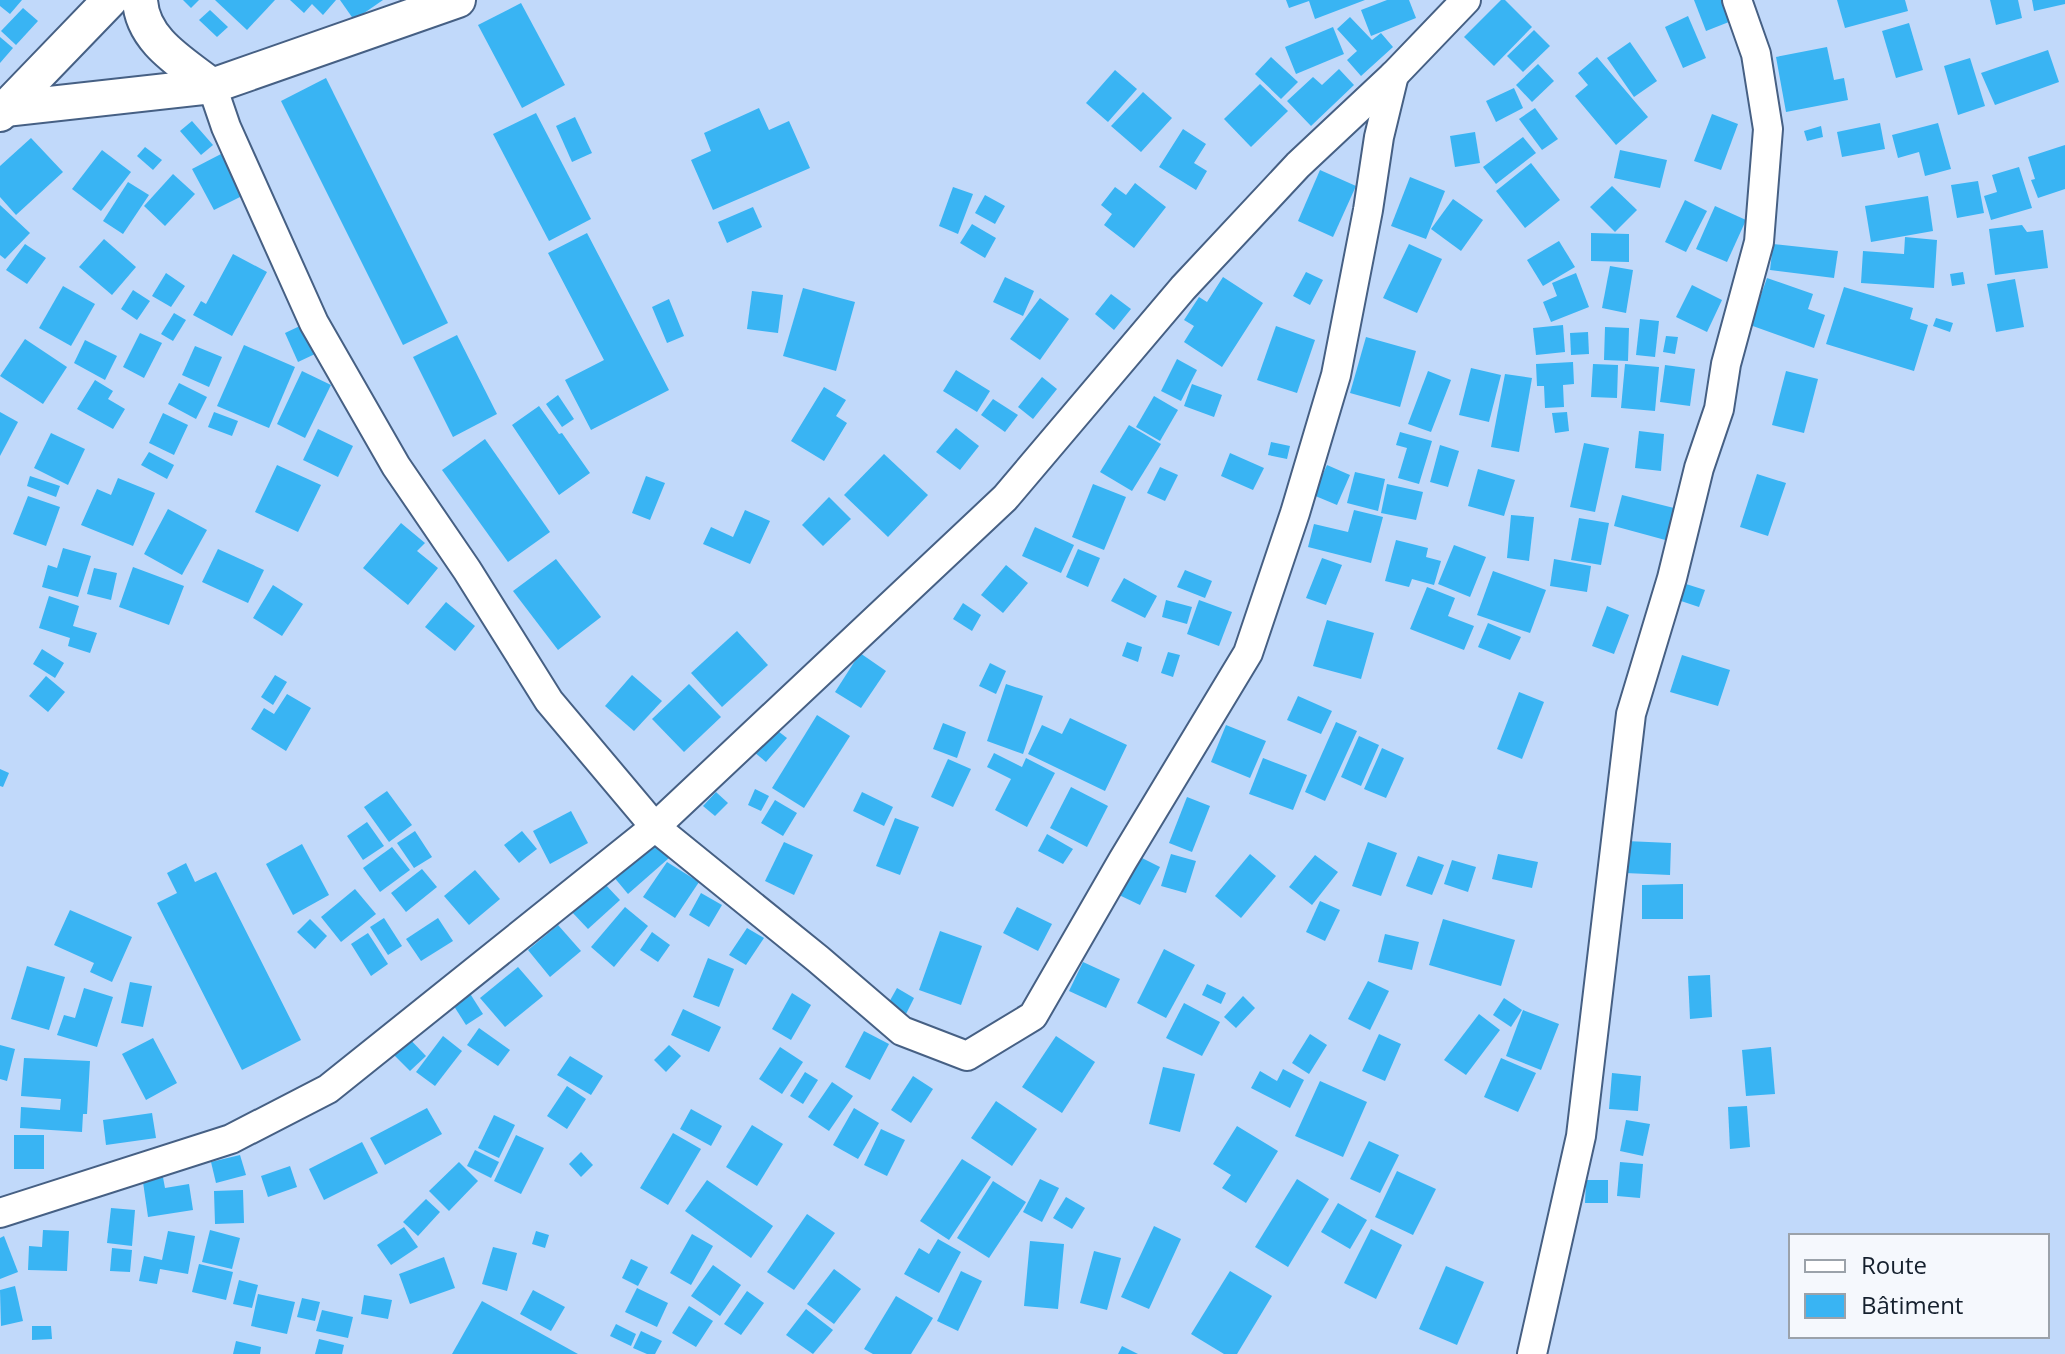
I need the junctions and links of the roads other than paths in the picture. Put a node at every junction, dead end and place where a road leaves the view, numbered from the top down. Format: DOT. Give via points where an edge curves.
graph roads {
  1 [pos="110,0"];
  2 [pos="140,0"];
  3 [pos="456,0"];
  4 [pos="1466,0"];
  5 [pos="1737,0"];
  6 [pos="1394,75"];
  7 [pos="212,86"];
  8 [pos="3,112"];
  9 [pos="655,827"];
  10 [pos="0,1213"];
  11 [pos="1532,1354"];
  1 -- 8 [label="street"];
  2 -- 7 [label="street" via="154,39"];
  3 -- 7 [label="street"];
  4 -- 6 [label="street"];
  5 -- 11 [label="street" via="1756,54 1768,129 1759,242 1719,409 1631,714 1581,1136"];
  6 -- 9 [label="street" via="1298,165 1183,288 1005,498"];
  6 -- 9 [label="street" via="1336,375 1248,653 1033,1016 967,1056 902,1031"];
  7 -- 8 [label="street"];
  7 -- 9 [label="street" via="314,323 396,466 549,701"];
  9 -- 10 [label="street" via="328,1089 231,1139"];
}
